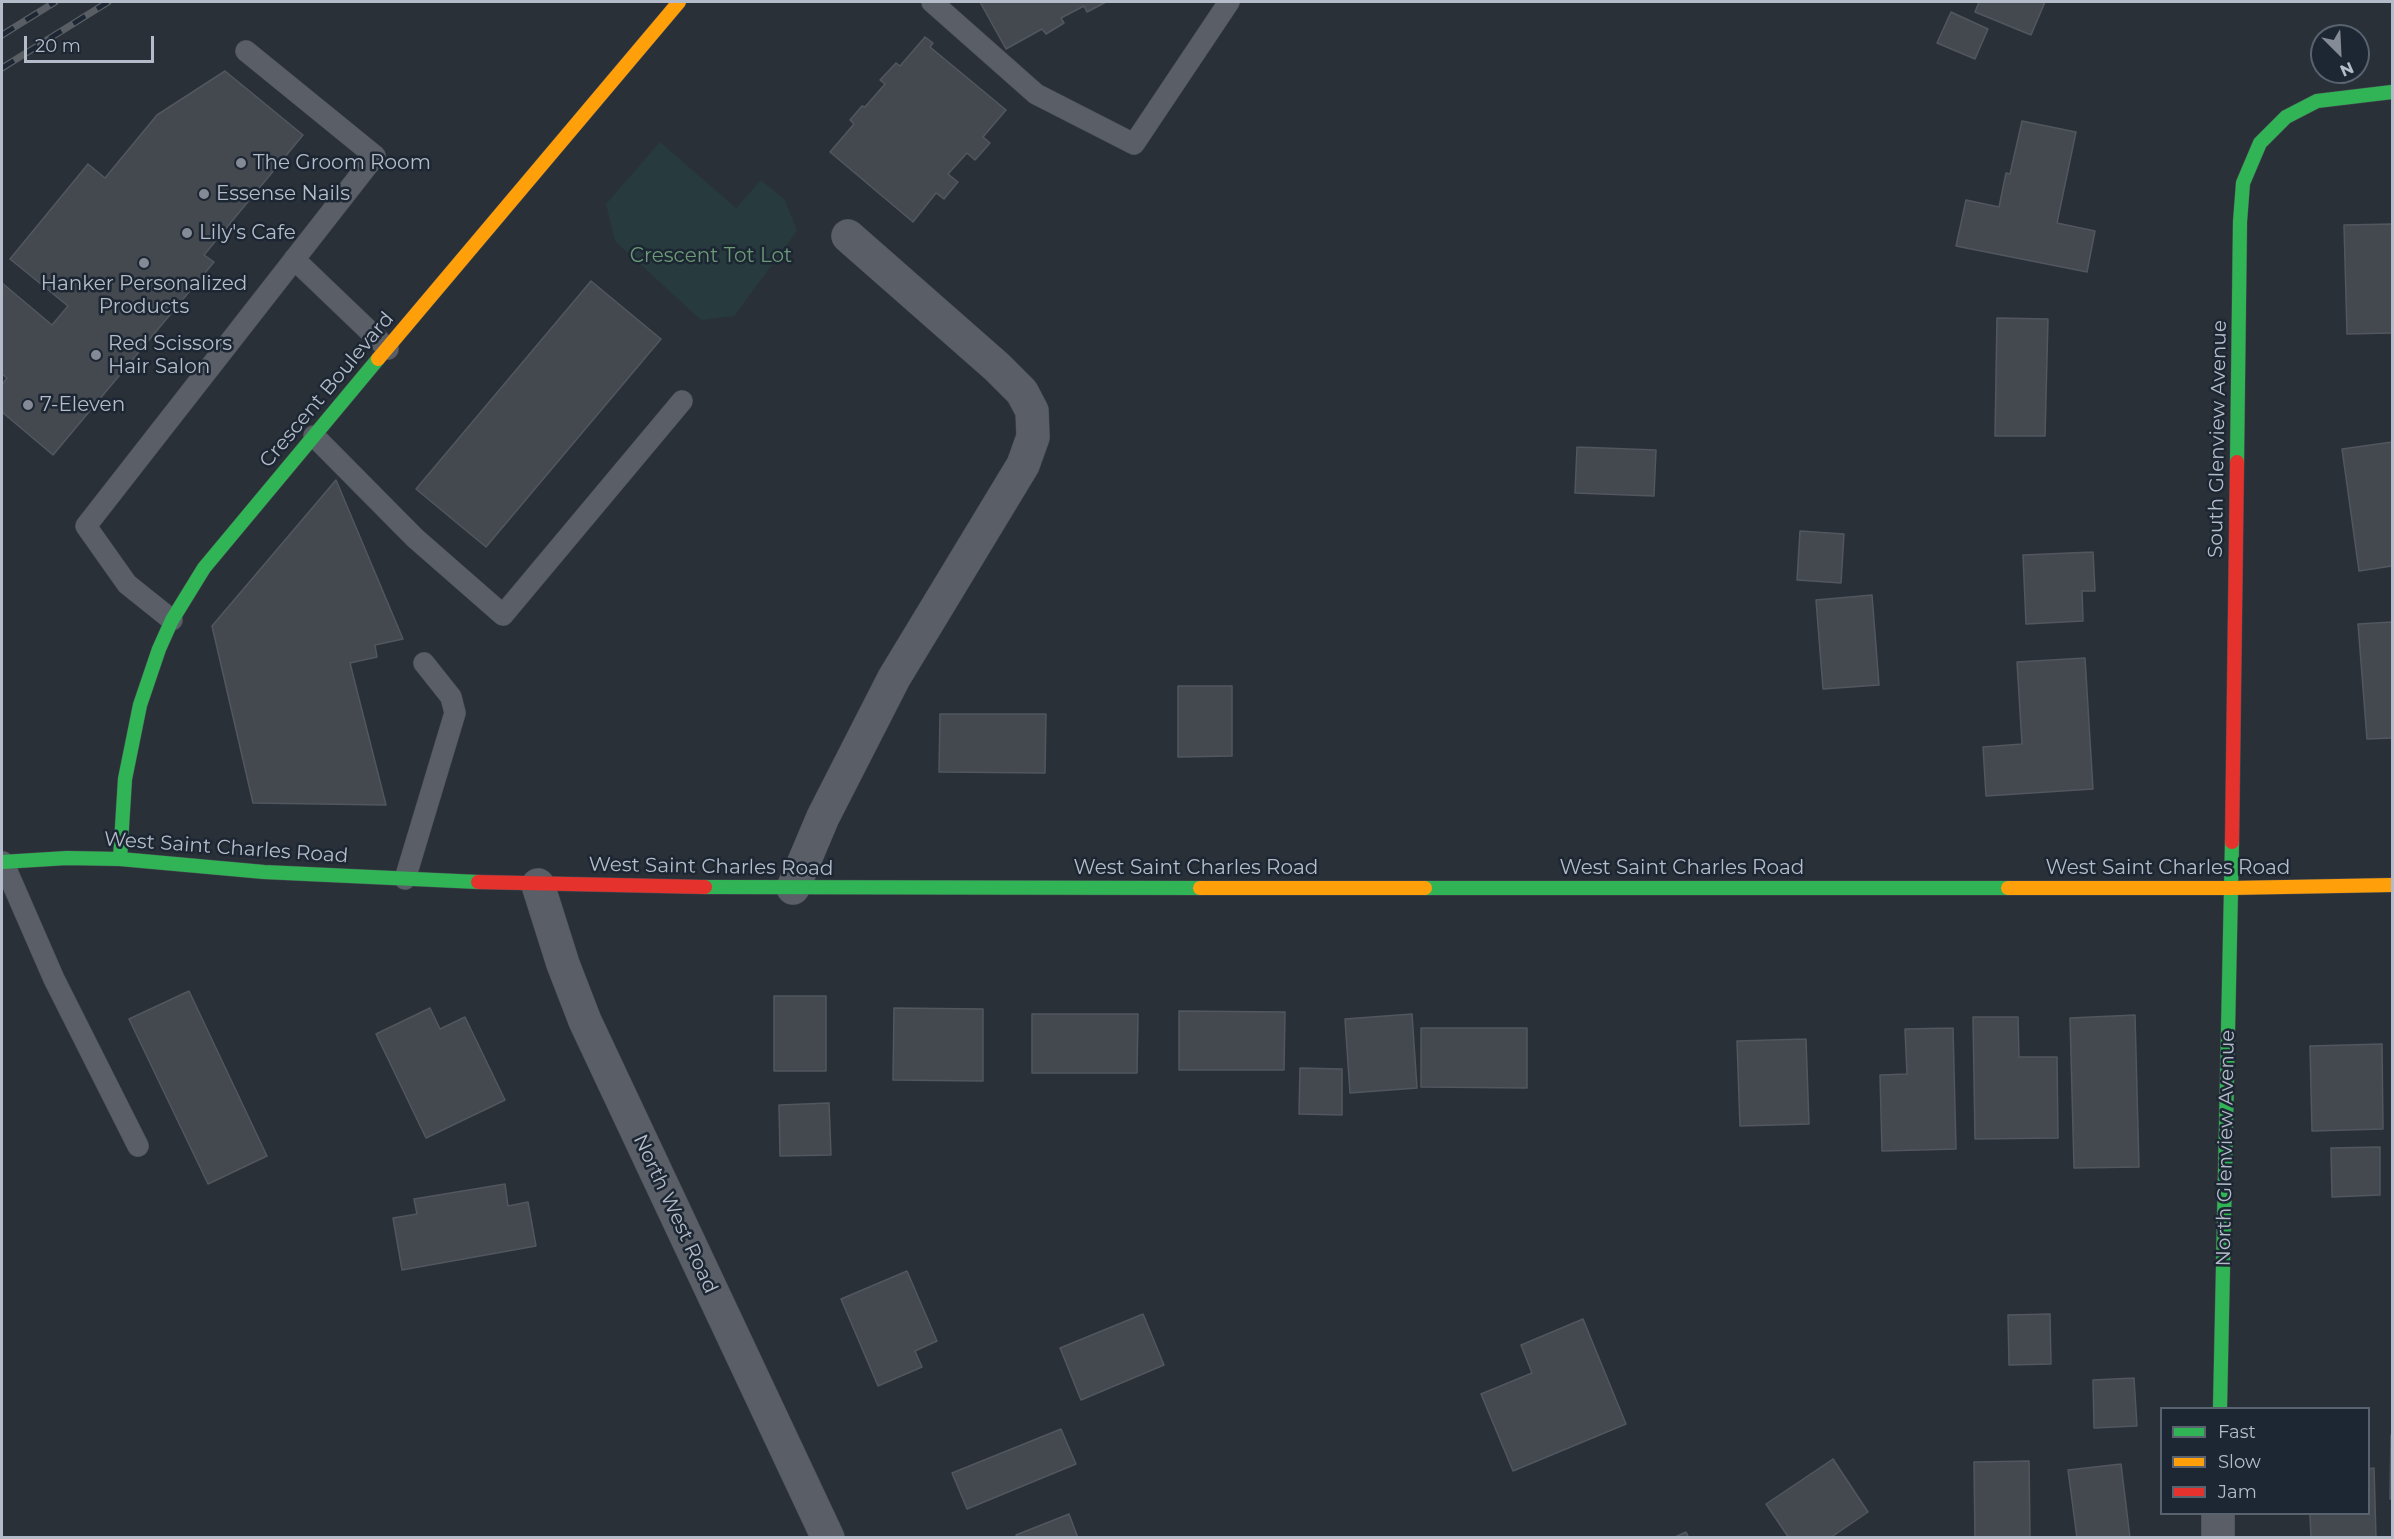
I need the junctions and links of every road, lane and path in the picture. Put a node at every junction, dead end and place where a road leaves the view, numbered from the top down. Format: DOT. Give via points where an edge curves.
graph roads {
  1 [pos="679,2"];
  2 [pos="932,2"];
  3 [pos="1228,2"];
  4 [pos="246,51"];
  5 [pos="2392,92"];
  6 [pos="848,236"];
  7 [pos="294,259"];
  8 [pos="388,349"];
  9 [pos="682,401"];
  10 [pos="314,436"];
  11 [pos="172,620"];
  12 [pos="424,663"];
  13 [pos="120,859"];
  14 [pos="2,862"];
  15 [pos="405,879"];
  16 [pos="538,885"];
  17 [pos="2392,885"];
  18 [pos="793,888"];
  19 [pos="2231,888"];
  20 [pos="138,1146"];
  21 [pos="2220,1407"];
  22 [pos="2218,1515"];
  23 [pos="828,1538"];
  24 [pos="2218,1538"];
  1 -- 8 [label="main road, Crescent Boulevard"];
  2 -- 3 [label="lane" via="1036,94 1134,144"];
  4 -- 7 [label="lane" via="375,156"];
  5 -- 19 [label="main road, South Glenview Avenue" via="2317,101 2286,117 2260,143 2243,183"];
  6 -- 18 [label="street" via="1022,392 1032,411 1032,437 1023,465 894,678 822,817"];
  7 -- 8 [label="lane"];
  7 -- 11 [label="lane" via="86,526 127,584"];
  8 -- 10 [label="main road, Crescent Boulevard"];
  9 -- 10 [label="lane" via="503,615 415,538"];
  10 -- 11 [label="main road, Crescent Boulevard" via="204,568"];
  11 -- 13 [label="main road, Crescent Boulevard" via="140,705 125,779"];
  12 -- 15 [label="lane" via="451,697 454,713"];
  13 -- 14 [label="main road, West Saint Charles Road"];
  13 -- 15 [label="main road, West Saint Charles Road"];
  14 -- 20 [label="lane" via="54,979"];
  15 -- 16 [label="main road, West Saint Charles Road"];
  16 -- 18 [label="main road, West Saint Charles Road"];
  16 -- 23 [label="street, North West Road" via="585,1021"];
  17 -- 19 [label="main road, West Saint Charles Road"];
  18 -- 19 [label="main road, West Saint Charles Road"];
  19 -- 21 [label="main road, North Glenview Avenue"];
  22 -- 24 [label="street"];
}
